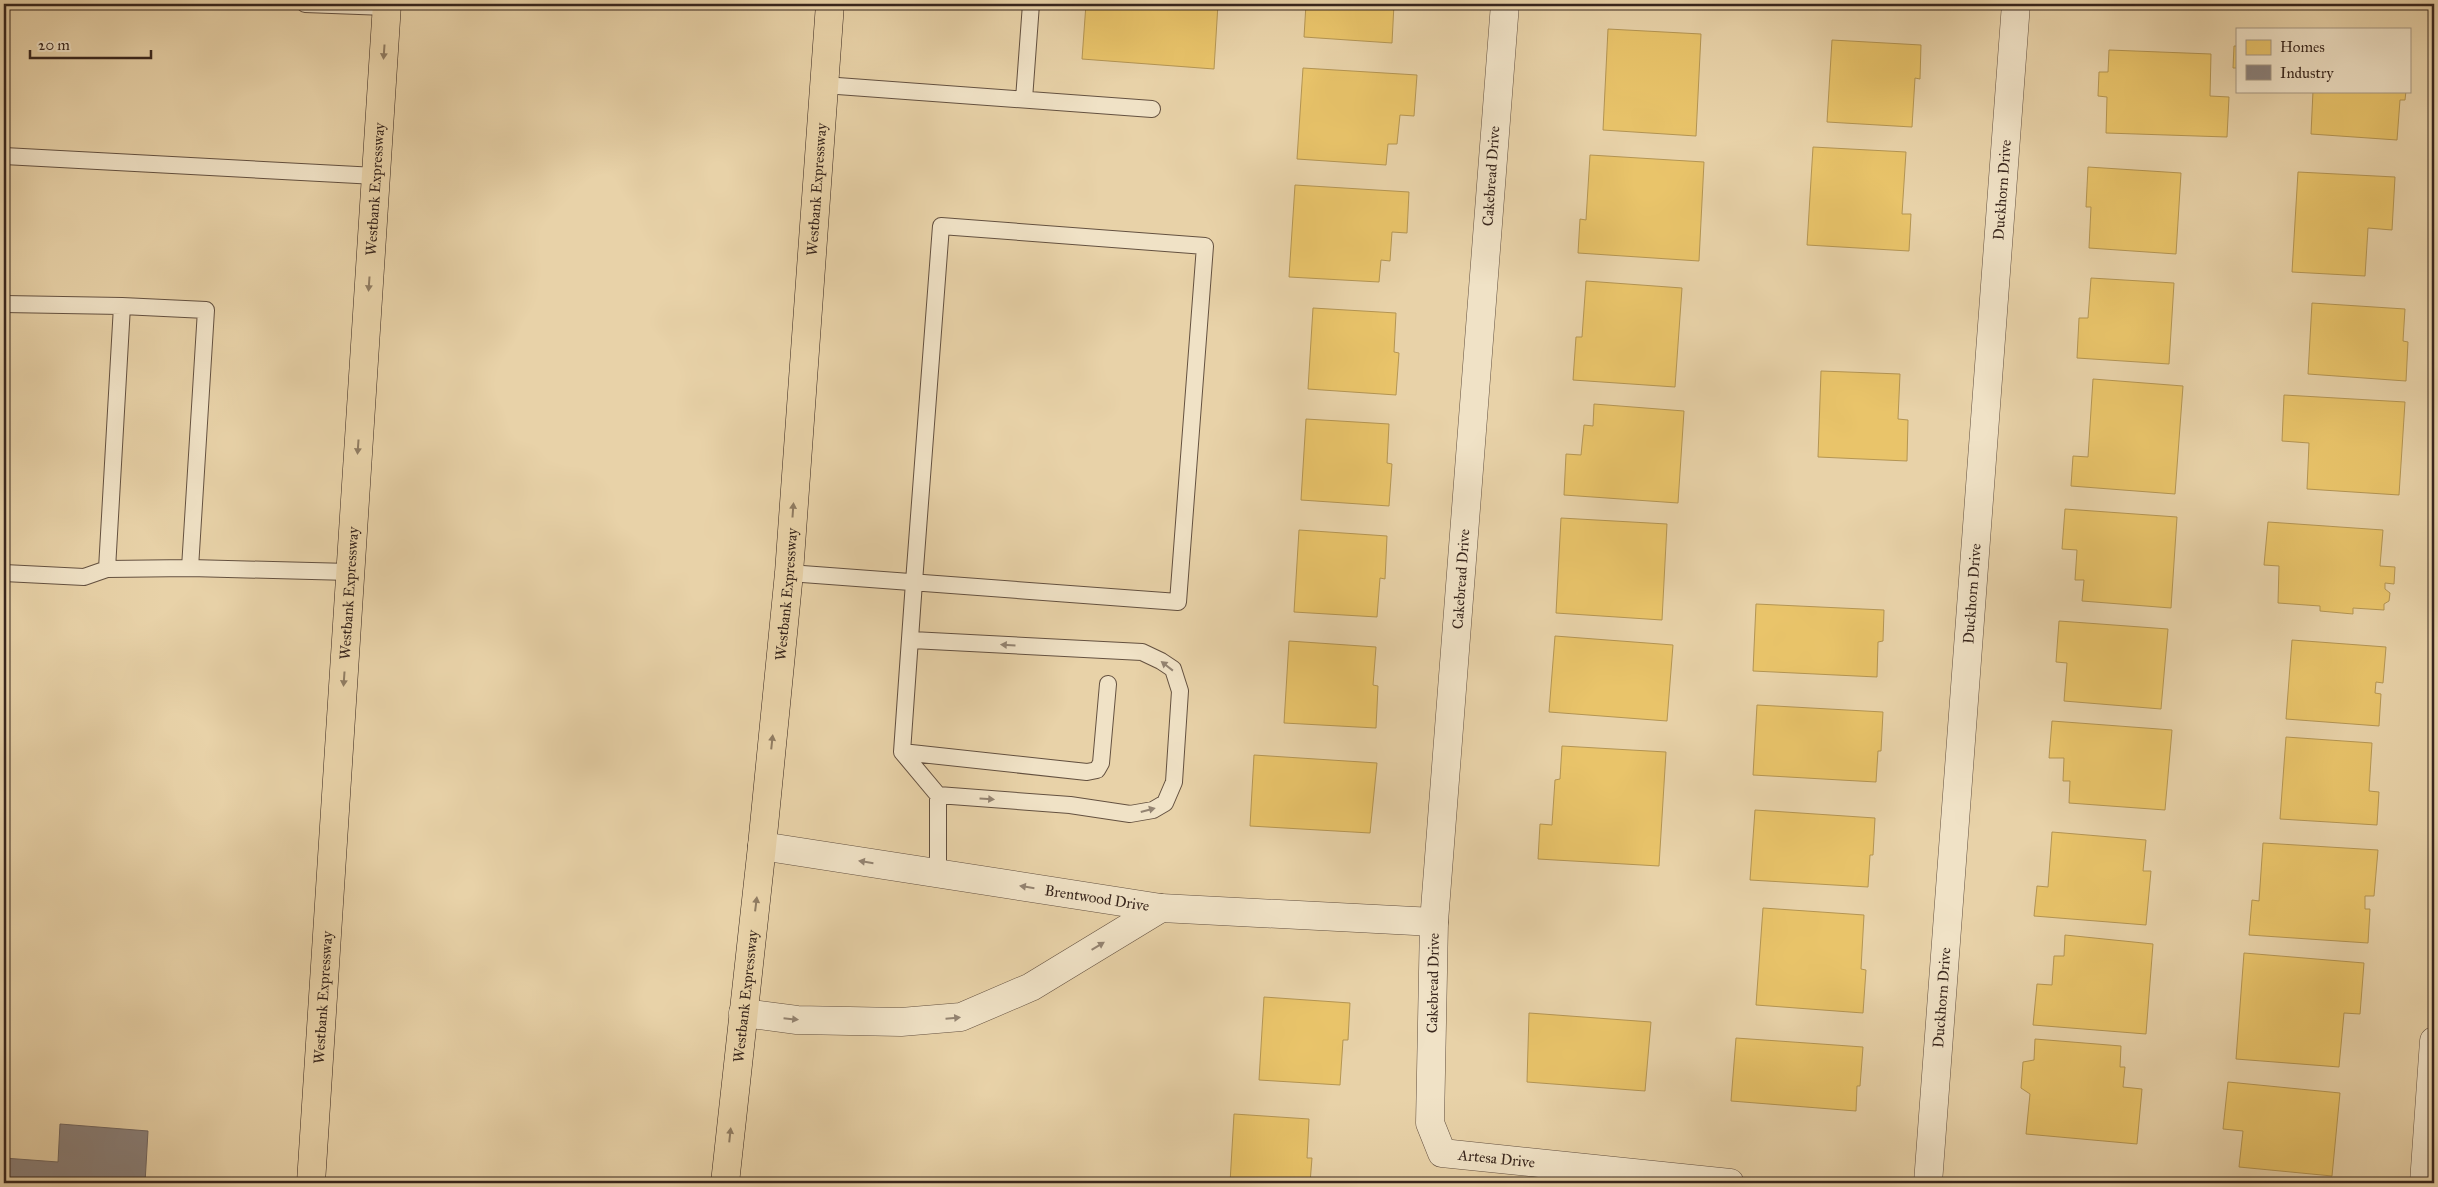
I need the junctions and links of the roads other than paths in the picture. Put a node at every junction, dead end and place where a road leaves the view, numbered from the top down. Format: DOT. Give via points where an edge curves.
graph roads {
  1 [pos="304,4"];
  2 [pos="830,4"];
  3 [pos="1031,4"];
  4 [pos="1504,4"];
  5 [pos="2016,4"];
  6 [pos="387,6"];
  7 [pos="824,85"];
  8 [pos="1024,99"];
  9 [pos="1152,109"];
  10 [pos="4,156"];
  11 [pos="376,176"];
  12 [pos="4,304"];
  13 [pos="122,306"];
  14 [pos="190,568"];
  15 [pos="106,569"];
  16 [pos="350,572"];
  17 [pos="4,573"];
  18 [pos="789,573"];
  19 [pos="914,582"];
  20 [pos="912,640"];
  21 [pos="1108,684"];
  22 [pos="902,752"];
  23 [pos="938,795"];
  24 [pos="762,846"];
  25 [pos="938,873"];
  26 [pos="1161,908"];
  27 [pos="1434,922"];
  28 [pos="743,1013"];
  29 [pos="2434,1041"];
  30 [pos="1442,1153"];
  31 [pos="311,1183"];
  32 [pos="726,1183"];
  33 [pos="1730,1183"];
  34 [pos="1928,1183"];
  35 [pos="2424,1183"];
  1 -- 6 [label="lane"];
  2 -- 7 [label="highway, Westbank Expressway"];
  3 -- 8 [label="lane"];
  4 -- 27 [label="street, Cakebread Drive"];
  5 -- 34 [label="street, Duckhorn Drive"];
  6 -- 11 [label="highway, Westbank Expressway, one-way"];
  7 -- 8 [label="lane"];
  18 -- 7 [label="highway, Westbank Expressway, one-way"];
  8 -- 9 [label="lane"];
  10 -- 11 [label="lane"];
  11 -- 16 [label="highway, Westbank Expressway, one-way"];
  12 -- 13 [label="lane"];
  13 -- 14 [label="lane" via="206,310"];
  13 -- 15 [label="lane"];
  14 -- 15 [label="lane"];
  14 -- 16 [label="lane"];
  15 -- 17 [label="lane" via="84,577"];
  16 -- 31 [label="highway, Westbank Expressway, one-way"];
  18 -- 19 [label="lane"];
  24 -- 18 [label="highway, Westbank Expressway, one-way"];
  19 -- 19 [label="lane" via="1178,602 1206,246 942,226"];
  19 -- 20 [label="lane"];
  20 -- 22 [label="lane"];
  23 -- 20 [label="lane, one-way" via="1070,805 1130,814 1153,810 1166,803 1174,782 1180,691 1174,669 1142,652"];
  21 -- 22 [label="lane" via="1102,763 1097,770 1087,772"];
  22 -- 23 [label="lane"];
  23 -- 25 [label="lane"];
  25 -- 24 [label="street, Brentwood Drive, one-way"];
  28 -- 24 [label="highway, Westbank Expressway, one-way"];
  26 -- 25 [label="street, Brentwood Drive, one-way"];
  26 -- 27 [label="street, Brentwood Drive"];
  28 -- 26 [label="street, one-way" via="797,1020 901,1022 961,1017 1031,986"];
  27 -- 30 [label="street, Cakebread Drive" via="1430,1123"];
  32 -- 28 [label="highway, Westbank Expressway, one-way"];
  29 -- 35 [label="street"];
  30 -- 33 [label="street, Artesa Drive"];
}
